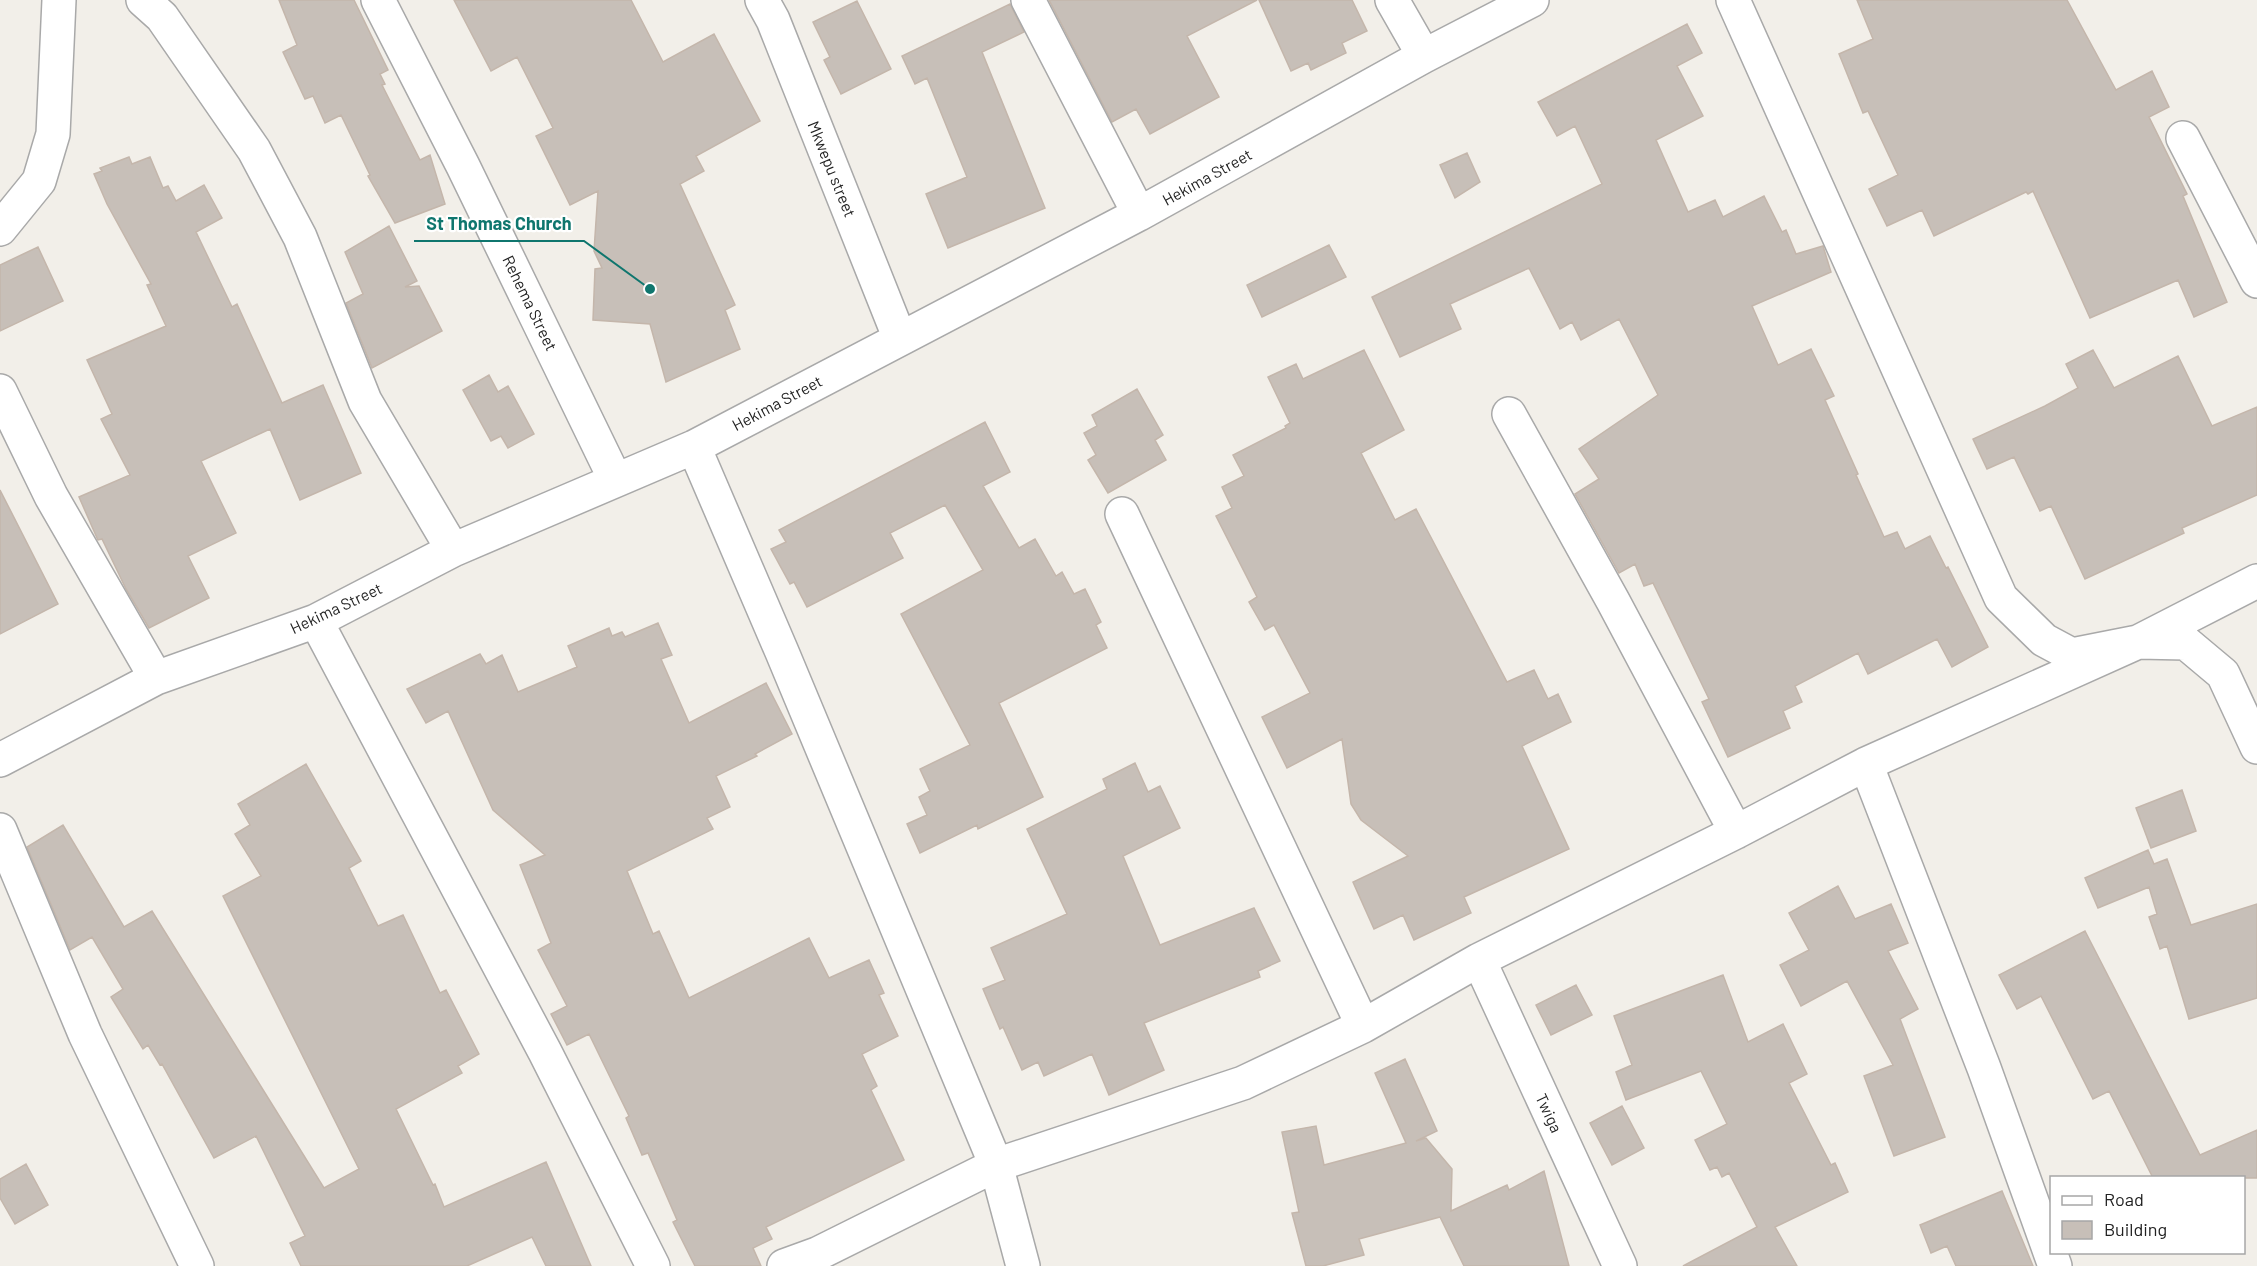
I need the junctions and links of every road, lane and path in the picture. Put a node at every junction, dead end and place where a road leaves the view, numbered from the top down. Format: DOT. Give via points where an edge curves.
graph roads {
  1 [pos="59,0"];
  2 [pos="143,0"];
  3 [pos="378,0"];
  4 [pos="762,0"];
  5 [pos="1028,0"];
  6 [pos="1392,0"];
  7 [pos="1532,0"];
  8 [pos="1733,0"];
  9 [pos="1424,56"];
  10 [pos="2183,138"];
  11 [pos="1139,214"];
  12 [pos="0,229"];
  13 [pos="2257,281"];
  14 [pos="900,339"];
  15 [pos="0,391"];
  16 [pos="1509,414"];
  17 [pos="694,447"];
  18 [pos="615,479"];
  19 [pos="1122,514"];
  20 [pos="453,550"];
  21 [pos="2257,581"];
  22 [pos="316,621"];
  23 [pos="2138,642"];
  24 [pos="156,678"];
  25 [pos="2257,747"];
  26 [pos="0,760"];
  27 [pos="1866,764"];
  28 [pos="0,830"];
  29 [pos="1736,832"];
  30 [pos="1479,960"];
  31 [pos="1363,1026"];
  32 [pos="996,1165"];
  33 [pos="2050,1252"];
  34 [pos="197,1266"];
  35 [pos="653,1266"];
  36 [pos="784,1266"];
  37 [pos="1023,1266"];
  38 [pos="1620,1266"];
  1 -- 12 [label="street" via="53,135 39,181"];
  2 -- 20 [label="street" via="162,17 254,150 300,237 365,401"];
  3 -- 18 [label="street, Rehema Street" via="464,166"];
  4 -- 14 [label="street, Mkwepu street"];
  5 -- 11 [label="street"];
  6 -- 9 [label="street"];
  7 -- 9 [label="street, Hekima Street"];
  8 -- 23 [label="street" via="2001,598 2044,640 2072,655"];
  9 -- 11 [label="street, Hekima Street"];
  10 -- 13 [label="street"];
  11 -- 14 [label="street, Hekima Street"];
  14 -- 17 [label="street, Hekima Street"];
  15 -- 24 [label="street" via="51,496"];
  16 -- 29 [label="street"];
  17 -- 18 [label="street, Hekima Street"];
  17 -- 32 [label="street"];
  18 -- 20 [label="street, Hekima Street"];
  19 -- 31 [label="street"];
  20 -- 22 [label="street, Hekima Street"];
  21 -- 23 [label="street"];
  22 -- 24 [label="street, Hekima Street"];
  22 -- 35 [label="street" via="545,1052"];
  23 -- 25 [label="street" via="2186,643 2223,674"];
  23 -- 27 [label="street"];
  24 -- 26 [label="street, Hekima Street"];
  27 -- 29 [label="street"];
  27 -- 33 [label="street" via="1984,1068"];
  28 -- 34 [label="street" via="85,1034"];
  29 -- 30 [label="street"];
  30 -- 31 [label="street"];
  30 -- 38 [label="street, Twiga"];
  31 -- 32 [label="street" via="1244,1083"];
  32 -- 36 [label="street" via="817,1254"];
  32 -- 37 [label="street"];
}
